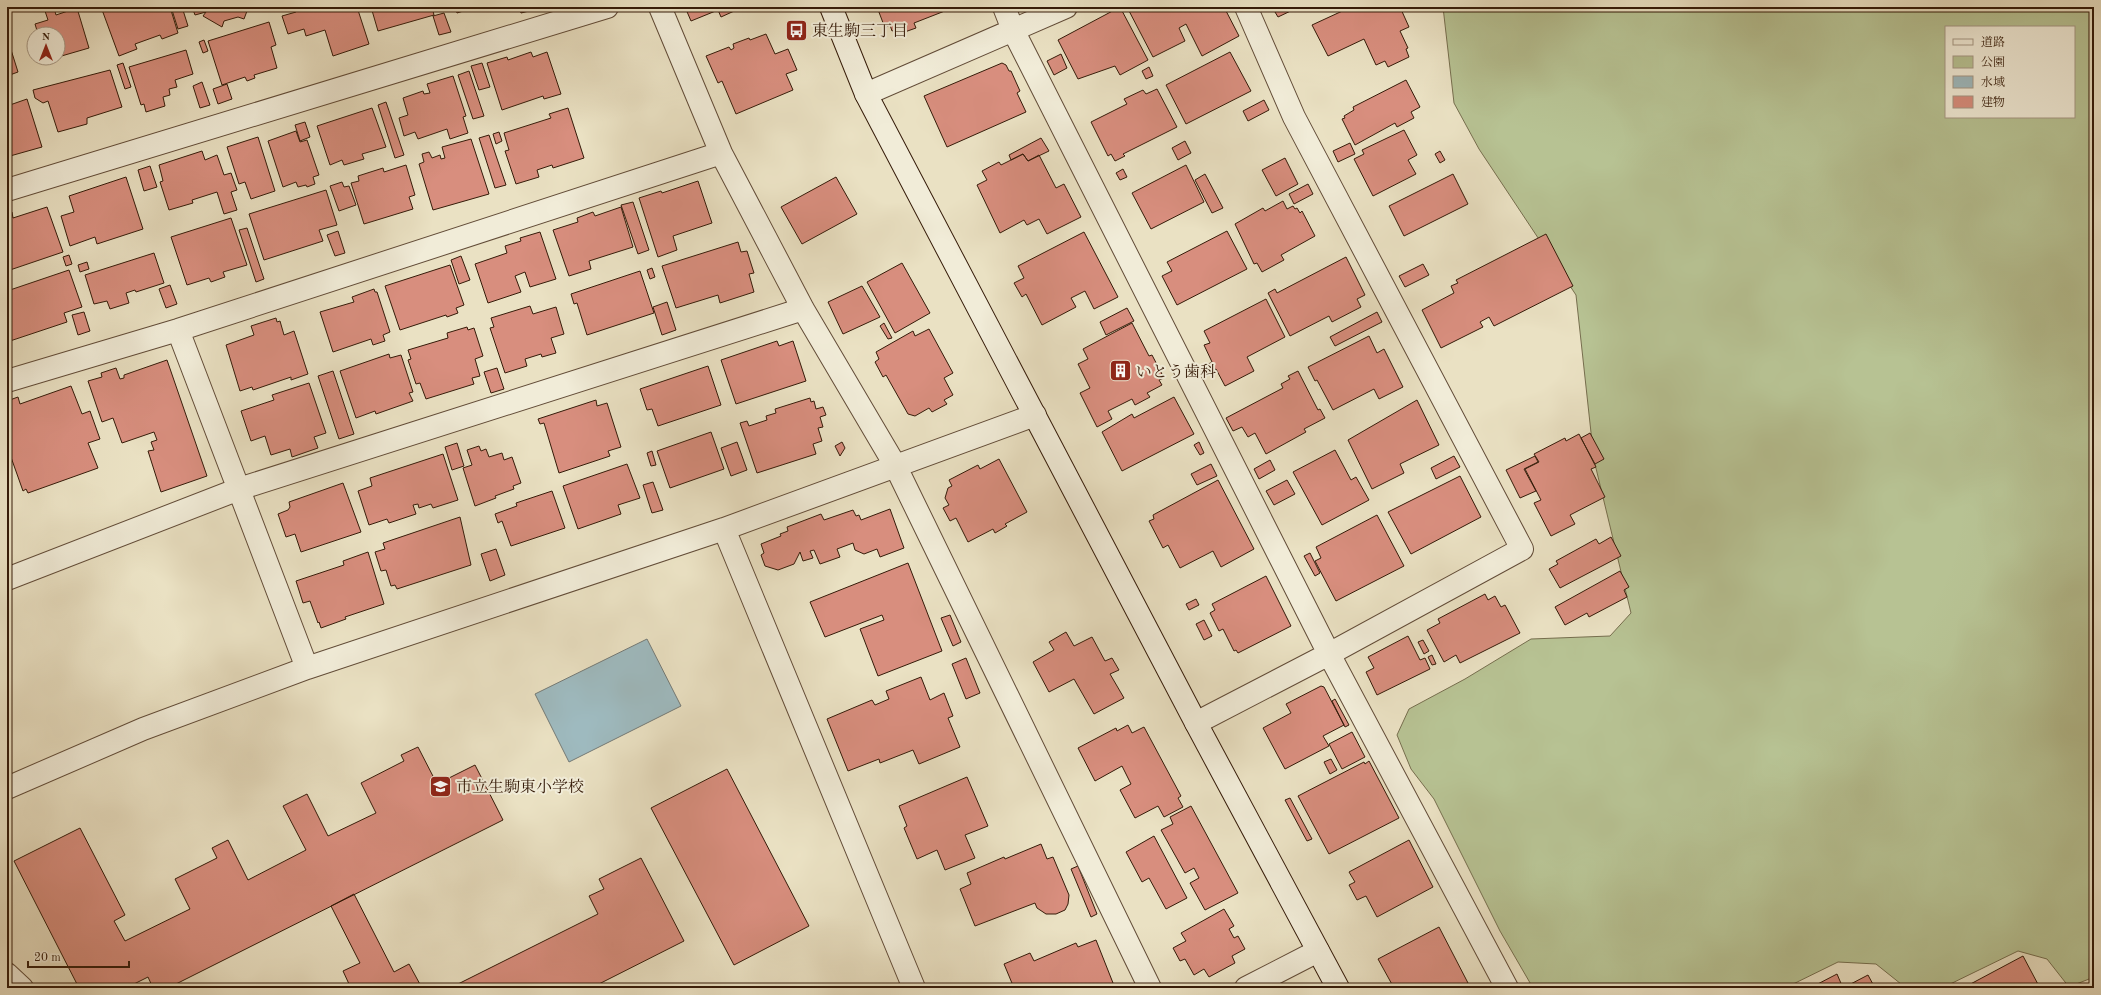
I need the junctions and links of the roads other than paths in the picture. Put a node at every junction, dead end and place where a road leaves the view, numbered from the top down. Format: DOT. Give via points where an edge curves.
graph roads {
  1 [pos="607,7"];
  2 [pos="660,7"];
  3 [pos="831,7"];
  4 [pos="1004,7"];
  5 [pos="1066,7"];
  6 [pos="1246,7"];
  7 [pos="1013,30"];
  8 [pos="866,94"];
  9 [pos="721,152"];
  10 [pos="7,190"];
  11 [pos="803,309"];
  12 [pos="178,330"];
  13 [pos="7,381"];
  14 [pos="1035,415"];
  15 [pos="895,465"];
  16 [pos="239,489"];
  17 [pos="724,529"];
  18 [pos="7,579"];
  19 [pos="1330,654"];
  20 [pos="307,668"];
  21 [pos="1196,723"];
  22 [pos="7,788"];
  23 [pos="1318,951"];
  24 [pos="7,974"];
  25 [pos="22,988"];
  26 [pos="914,988"];
  27 [pos="1150,988"];
  28 [pos="1246,988"];
  29 [pos="1338,988"];
  30 [pos="1507,988"];
  1 -- 10 [label="street"];
  2 -- 9 [label="street"];
  3 -- 8 [label="street"];
  4 -- 7 [label="street"];
  5 -- 7 [label="street"];
  6 -- 19 [label="street" via="1294,117 1522,549"];
  7 -- 8 [label="street"];
  7 -- 19 [label="street"];
  8 -- 14 [label="street"];
  9 -- 11 [label="street"];
  9 -- 12 [label="street"];
  11 -- 15 [label="street"];
  11 -- 16 [label="street"];
  12 -- 13 [label="street"];
  12 -- 16 [label="street"];
  14 -- 15 [label="street"];
  14 -- 21 [label="street"];
  15 -- 17 [label="street"];
  15 -- 27 [label="street"];
  16 -- 18 [label="street"];
  16 -- 20 [label="street"];
  17 -- 20 [label="street"];
  17 -- 26 [label="street"];
  19 -- 21 [label="street"];
  19 -- 30 [label="street"];
  20 -- 22 [label="street" via="143,729"];
  21 -- 23 [label="street"];
  23 -- 28 [label="street"];
  23 -- 29 [label="street"];
  24 -- 25 [label="street"];
}
